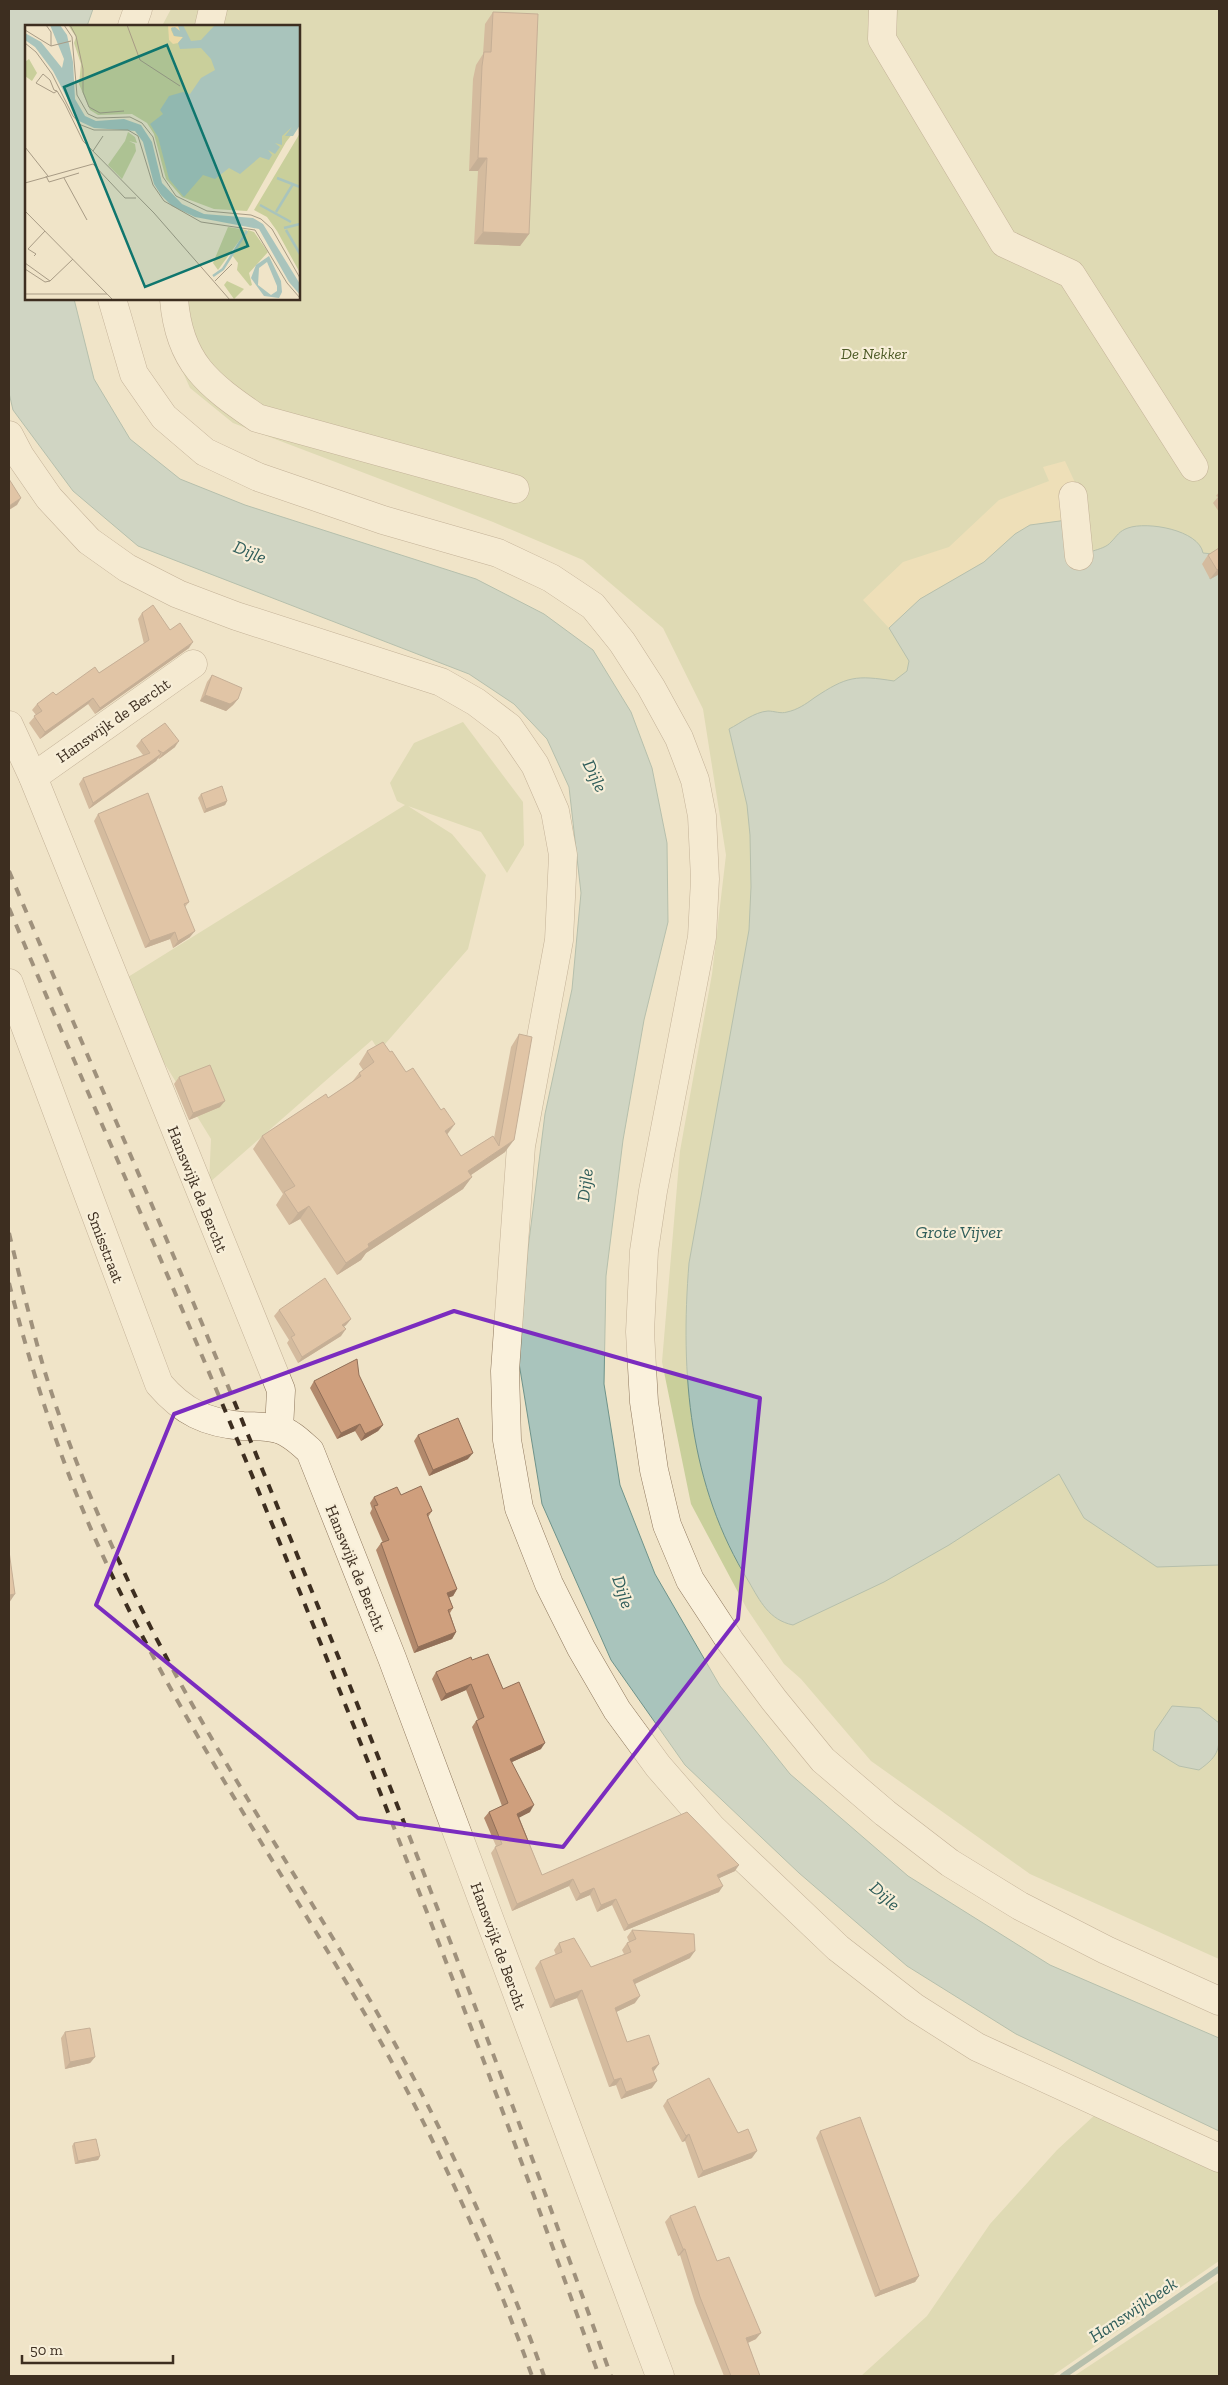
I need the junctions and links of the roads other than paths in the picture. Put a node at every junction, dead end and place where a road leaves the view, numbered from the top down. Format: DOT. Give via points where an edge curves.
graph roads {
  1 [pos="138,9"];
  2 [pos="213,9"];
  3 [pos="883,9"];
  4 [pos="132,25"];
  5 [pos="209,25"];
  6 [pos="112,300"];
  7 [pos="174,300"];
  8 [pos="9,435"];
  9 [pos="1194,467"];
  10 [pos="515,489"];
  11 [pos="1073,496"];
  12 [pos="1079,556"];
  13 [pos="193,664"];
  14 [pos="9,725"];
  15 [pos="33,777"];
  16 [pos="9,984"];
  17 [pos="279,1429"];
  18 [pos="1219,2000"];
  19 [pos="1219,2158"];
  20 [pos="660,2376"];
  1 -- 4 [label="street"];
  2 -- 5 [label="street"];
  3 -- 9 [label="street" via="882,39 1004,243 1071,274"];
  6 -- 18 [label="street" via="134,374 164,417 205,452 258,477 383,520 498,554 551,578 592,606 622,642 679,738 695,780 702,816 705,878 702,937 653,1191 644,1252 640,1332 644,1402 654,1470 667,1525 690,1580 768,1693 823,1760 885,1813 950,1863 1020,1906 1106,1950"];
  7 -- 10 [label="street" via="183,343 195,367 223,394 257,418"];
  8 -- 19 [label="street" via="49,498 90,541 127,568 178,594 236,616 441,682 476,702 509,727 535,765 555,811 563,855 559,940 521,1146 505,1371 507,1440 519,1508 549,1584 617,1710 658,1766 712,1828 838,1948 914,2007 976,2047"];
  11 -- 12 [label="street"];
  13 -- 15 [label="street, Hanswijk de Bercht"];
  14 -- 15 [label="street, Hanswijk de Bercht"];
  15 -- 17 [label="street, Hanswijk de Bercht" via="281,1390"];
  16 -- 17 [label="street, Smisstraat" via="159,1384 172,1400 191,1413 215,1422"];
  17 -- 20 [label="street, Hanswijk de Bercht" via="310,1451 392,1658"];
}
